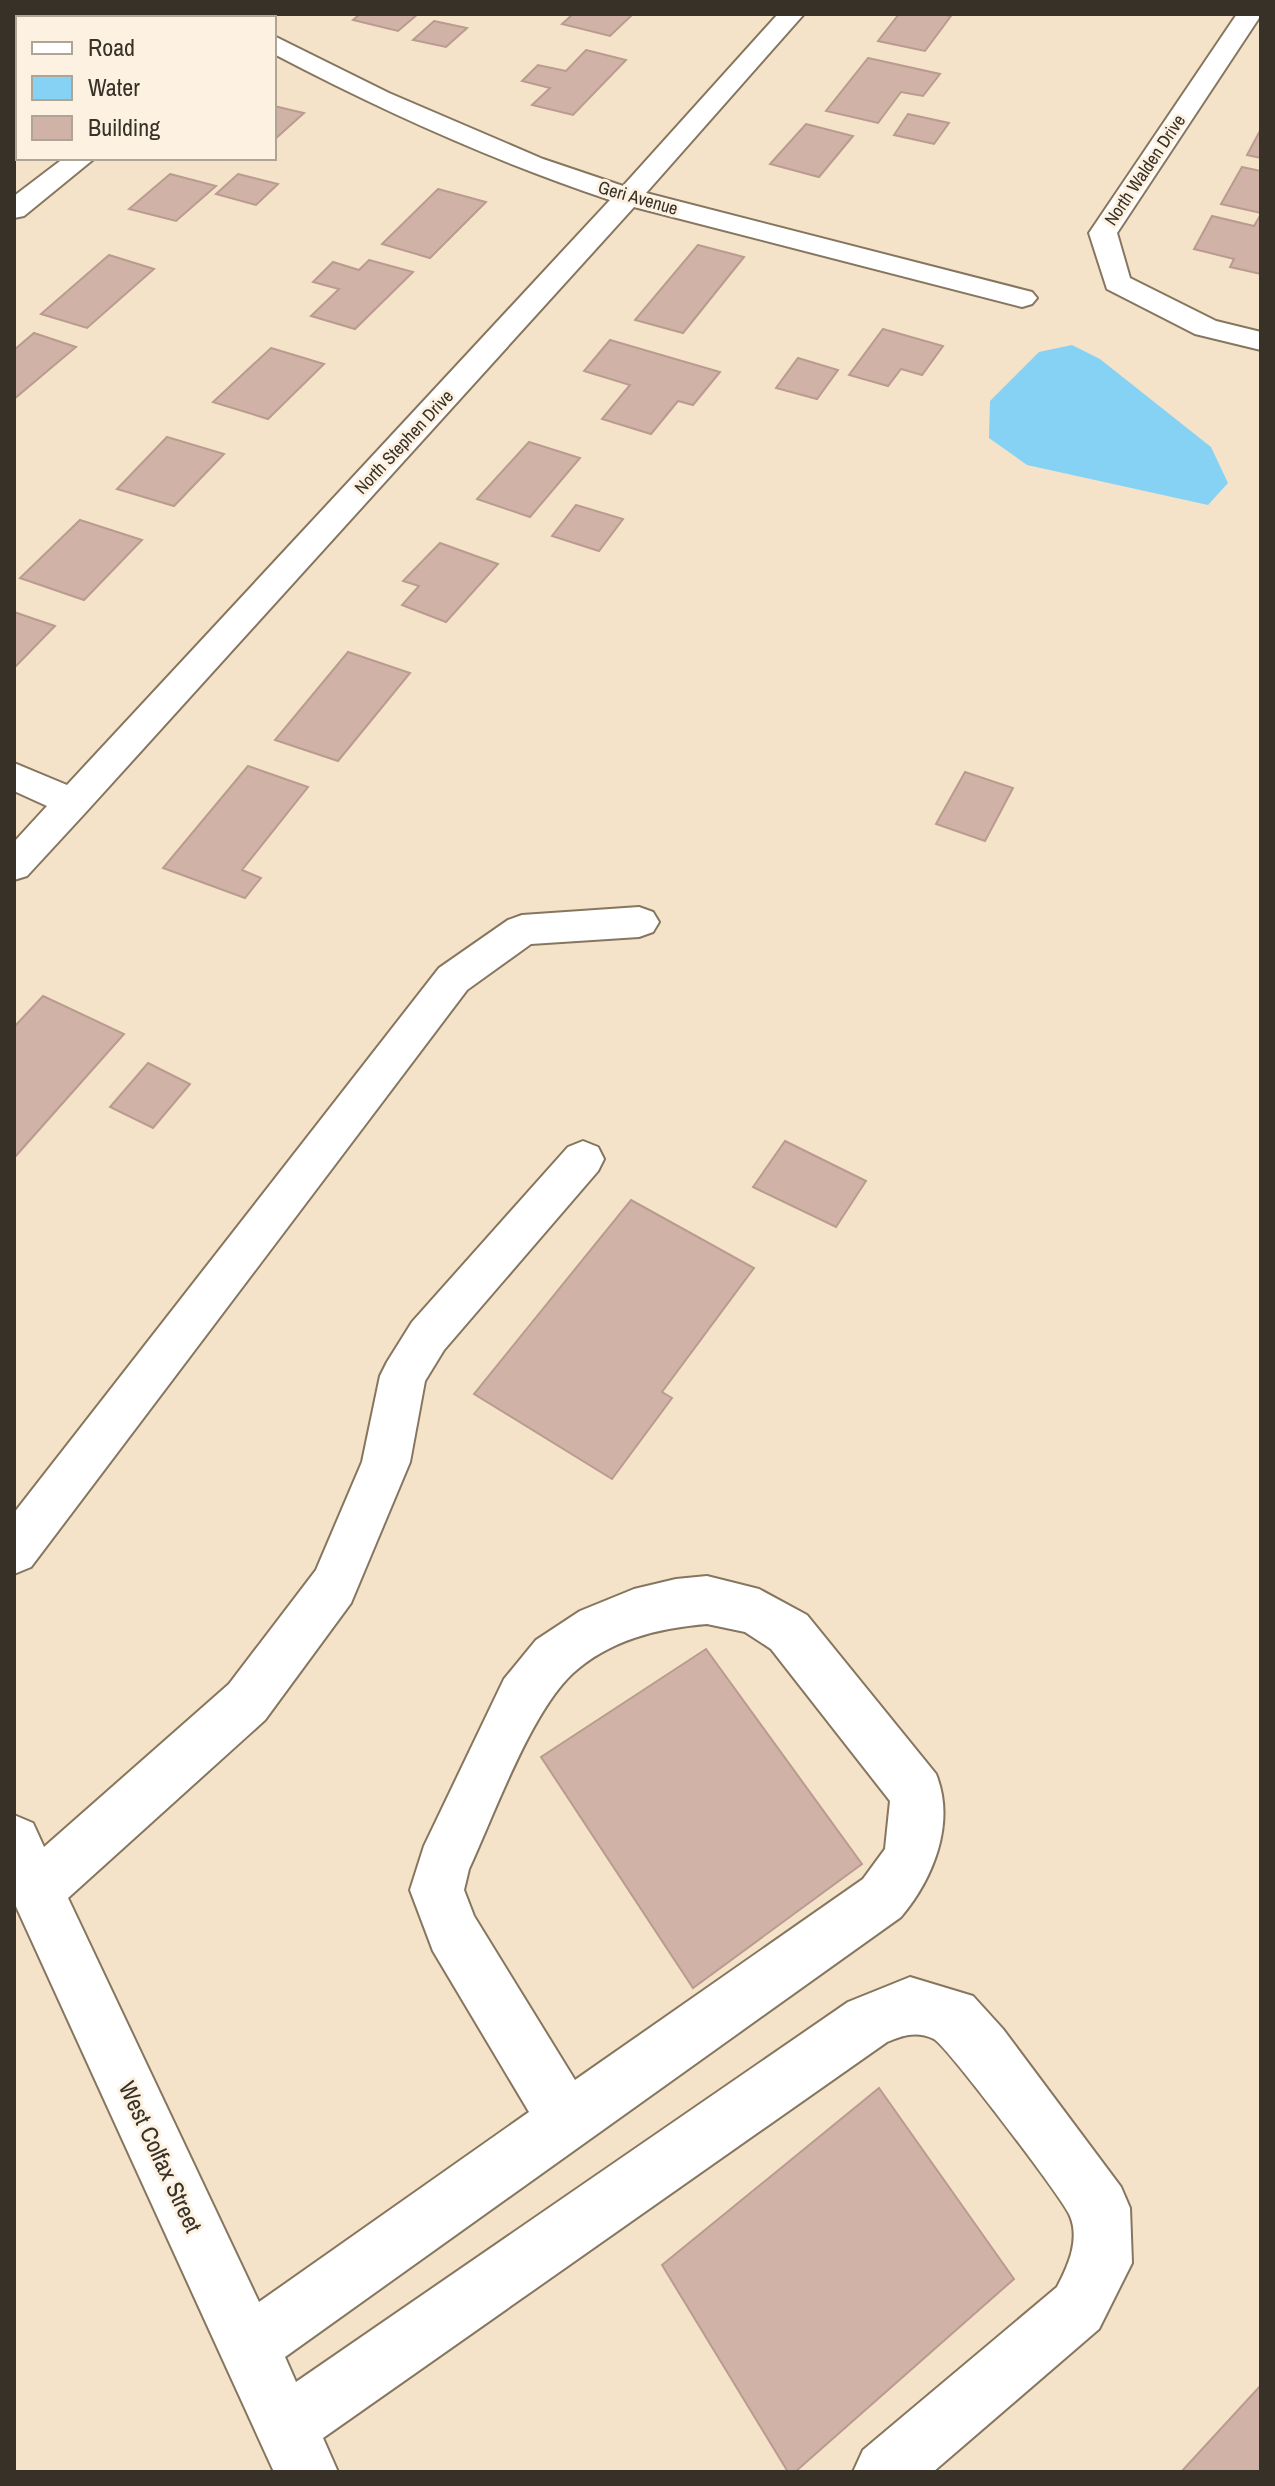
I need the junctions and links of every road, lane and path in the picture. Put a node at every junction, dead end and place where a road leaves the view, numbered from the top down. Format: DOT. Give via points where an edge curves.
graph roads {
  1 [pos="792,14"];
  2 [pos="1249,14"];
  3 [pos="276,45"];
  4 [pos="78,160"];
  5 [pos="628,197"];
  6 [pos="14,210"];
  7 [pos="1022,298"];
  8 [pos="1261,341"];
  9 [pos="14,776"];
  10 [pos="73,803"];
  11 [pos="14,866"];
  12 [pos="639,922"];
  13 [pos="583,1159"];
  14 [pos="14,1551"];
  15 [pos="25,1866"];
  16 [pos="567,2121"];
  17 [pos="248,2346"];
  18 [pos="296,2449"];
  19 [pos="885,2472"];
  1 -- 5 [label="street, North Stephen Drive"];
  2 -- 8 [label="street, North Walden Drive" via="1103,233 1117,283 1206,328"];
  3 -- 5 [label="street, Geri Avenue" via="442,127"];
  4 -- 6 [label="street"];
  5 -- 7 [label="street, Geri Avenue"];
  5 -- 10 [label="street, North Stephen Drive"];
  9 -- 10 [label="street"];
  10 -- 11 [label="street, North Stephen Drive"];
  12 -- 14 [label="street" via="522,930 453,979"];
  13 -- 15 [label="street" via="428,1336 403,1376 386,1462 334,1586 247,1702"];
  15 -- 17 [label="street, West Colfax Street"];
  16 -- 16 [label="street" via="882,1898 905,1871 915,1838 917,1793 789,1632 759,1613 707,1600 676,1603 598,1628 554,1657 522,1697 443,1865 437,1890 452,1932"];
  16 -- 17 [label="street"];
  17 -- 18 [label="street, West Colfax Street"];
  18 -- 19 [label="street" via="868,2022 910,2005 953,2016 983,2049 1100,2208 1102,2263 1078,2308"];
}
